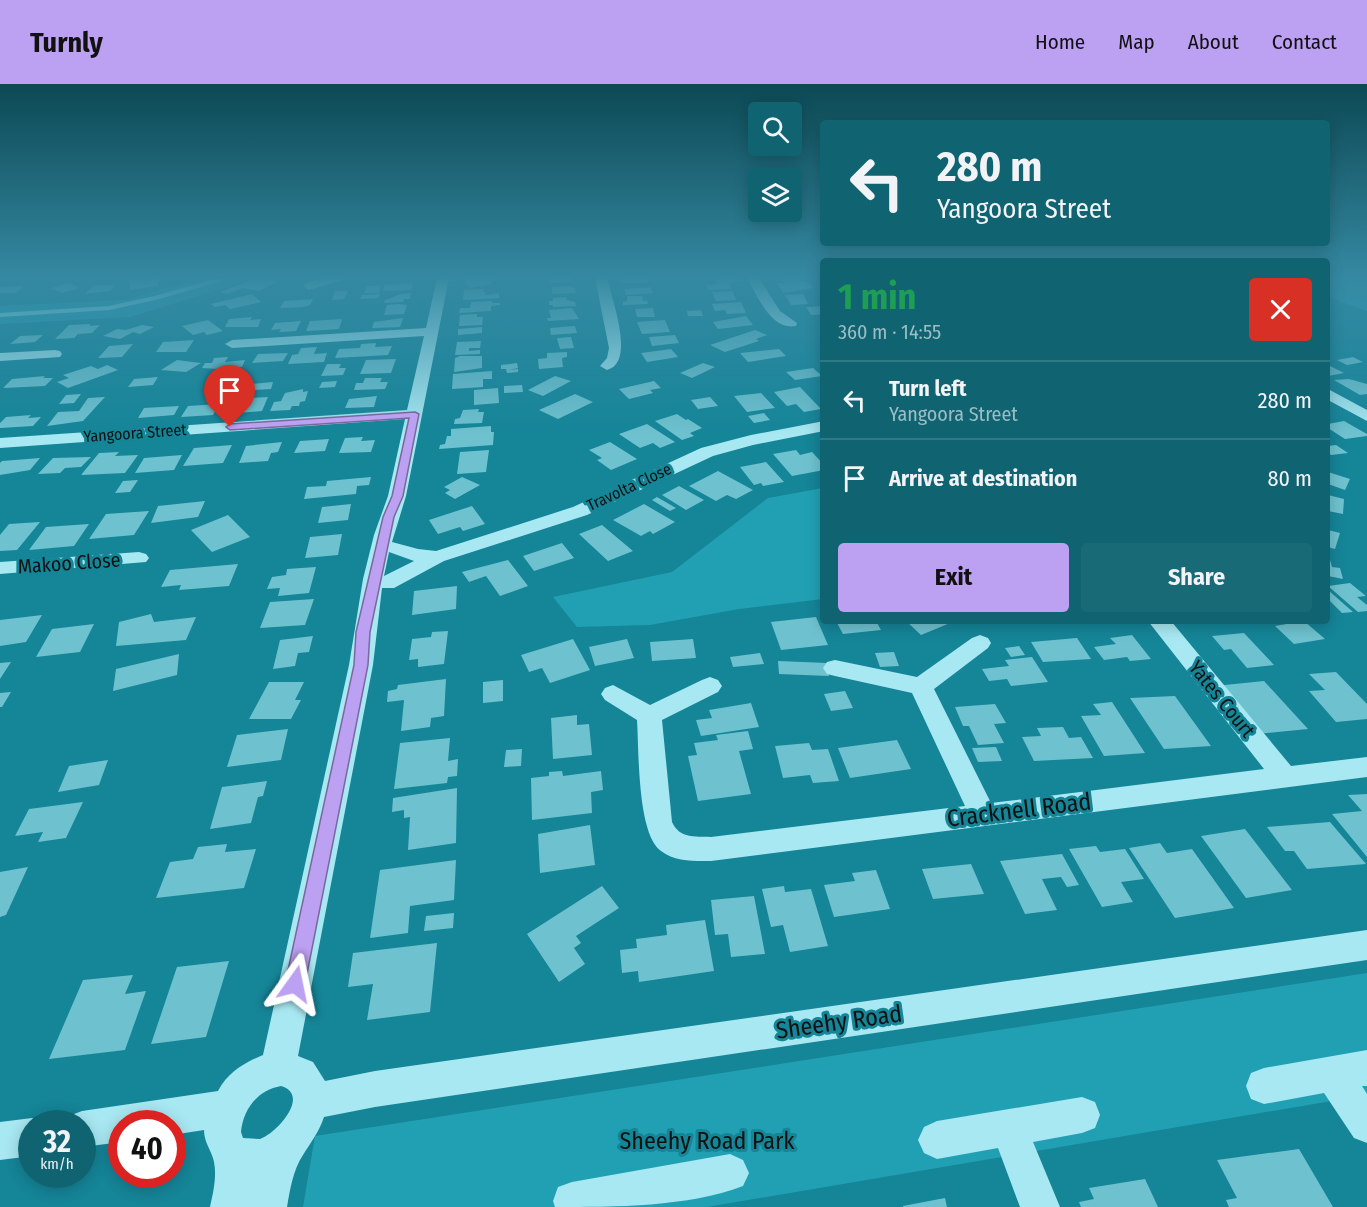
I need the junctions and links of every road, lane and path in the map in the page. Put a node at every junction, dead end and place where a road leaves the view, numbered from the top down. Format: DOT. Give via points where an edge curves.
graph roads {
  1 [pos="612,330"];
  2 [pos="432,332"];
  3 [pos="232,344"];
  4 [pos="55,354"];
  5 [pos="0,357"];
  6 [pos="607,366"];
  7 [pos="1330,395"];
  8 [pos="415,414"];
  9 [pos="1367,416"];
  10 [pos="820,427"];
  11 [pos="0,442"];
  12 [pos="398,496"];
  13 [pos="394,547"];
  14 [pos="437,557"];
  15 [pos="139,558"];
  16 [pos="0,568"];
  17 [pos="387,583"];
  18 [pos="1161,624"];
  19 [pos="980,643"];
  20 [pos="361,665"];
  21 [pos="834,668"];
  22 [pos="710,686"];
  23 [pos="921,686"];
  24 [pos="613,694"];
  25 [pos="649,716"];
  26 [pos="1367,767"];
  27 [pos="1285,777"];
  28 [pos="984,815"];
  29 [pos="1367,945"];
  30 [pos="278,1068"];
  31 [pos="1367,1068"];
  32 [pos="1332,1074"];
  33 [pos="1264,1086"];
  34 [pos="311,1102"];
  35 [pos="227,1108"];
  36 [pos="186,1114"];
  37 [pos="1082,1115"];
  38 [pos="1367,1125"];
  39 [pos="1009,1127"];
  40 [pos="18,1139"];
  41 [pos="936,1140"];
  42 [pos="0,1141"];
  43 [pos="290,1141"];
  44 [pos="233,1153"];
  45 [pos="730,1173"];
  46 [pos="653,1197"];
  47 [pos="572,1201"];
  48 [pos="230,1207"];
  49 [pos="267,1207"];
  50 [pos="1040,1207"];
  1 -- 6 [label="street" via="616,348 614,359"];
  2 -- 3 [label="street"];
  2 -- 8 [label="street"];
  4 -- 5 [label="street"];
  7 -- 9 [label="street"];
  8 -- 11 [label="street, Yangoora Street"];
  8 -- 12 [label="street"];
  10 -- 14 [label="street, Travolta Close" via="706,452 580,510"];
  12 -- 13 [label="street" via="400,517"];
  12 -- 20 [label="street" via="389,517 363,632"];
  13 -- 14 [label="street, Travolta Close" via="414,555"];
  13 -- 17 [label="street"];
  14 -- 17 [label="street, Travolta Close"];
  15 -- 16 [label="street, Makoo Close"];
  17 -- 20 [label="street" via="377,630"];
  18 -- 27 [label="street, Yates Court"];
  19 -- 23 [label="street"];
  20 -- 30 [label="street"];
  21 -- 23 [label="street"];
  22 -- 25 [label="street"];
  23 -- 28 [label="street"];
  24 -- 25 [label="street"];
  25 -- 28 [label="street, Cracknell Road" via="658,822 663,837 671,845 711,849"];
  26 -- 27 [label="street, Cracknell Road"];
  27 -- 28 [label="street, Cracknell Road"];
  29 -- 34 [label="street, Sheehy Road" via="387,1087"];
  30 -- 34 [label="street" via="293,1069 306,1078"];
  30 -- 35 [label="street" via="248,1082"];
  31 -- 32 [label="street"];
  32 -- 33 [label="street"];
  32 -- 38 [label="street"];
  34 -- 43 [label="street" via="304,1124"];
  35 -- 36 [label="street"];
  35 -- 44 [label="street" via="222,1131 225,1144"];
  37 -- 39 [label="street"];
  39 -- 41 [label="street"];
  39 -- 50 [label="street"];
  40 -- 42 [label="street"];
  43 -- 44 [label="street" via="270,1155 256,1159"];
  43 -- 49 [label="street" via="273,1180"];
  44 -- 48 [label="street"];
  45 -- 46 [label="street"];
  46 -- 47 [label="street"];
}
